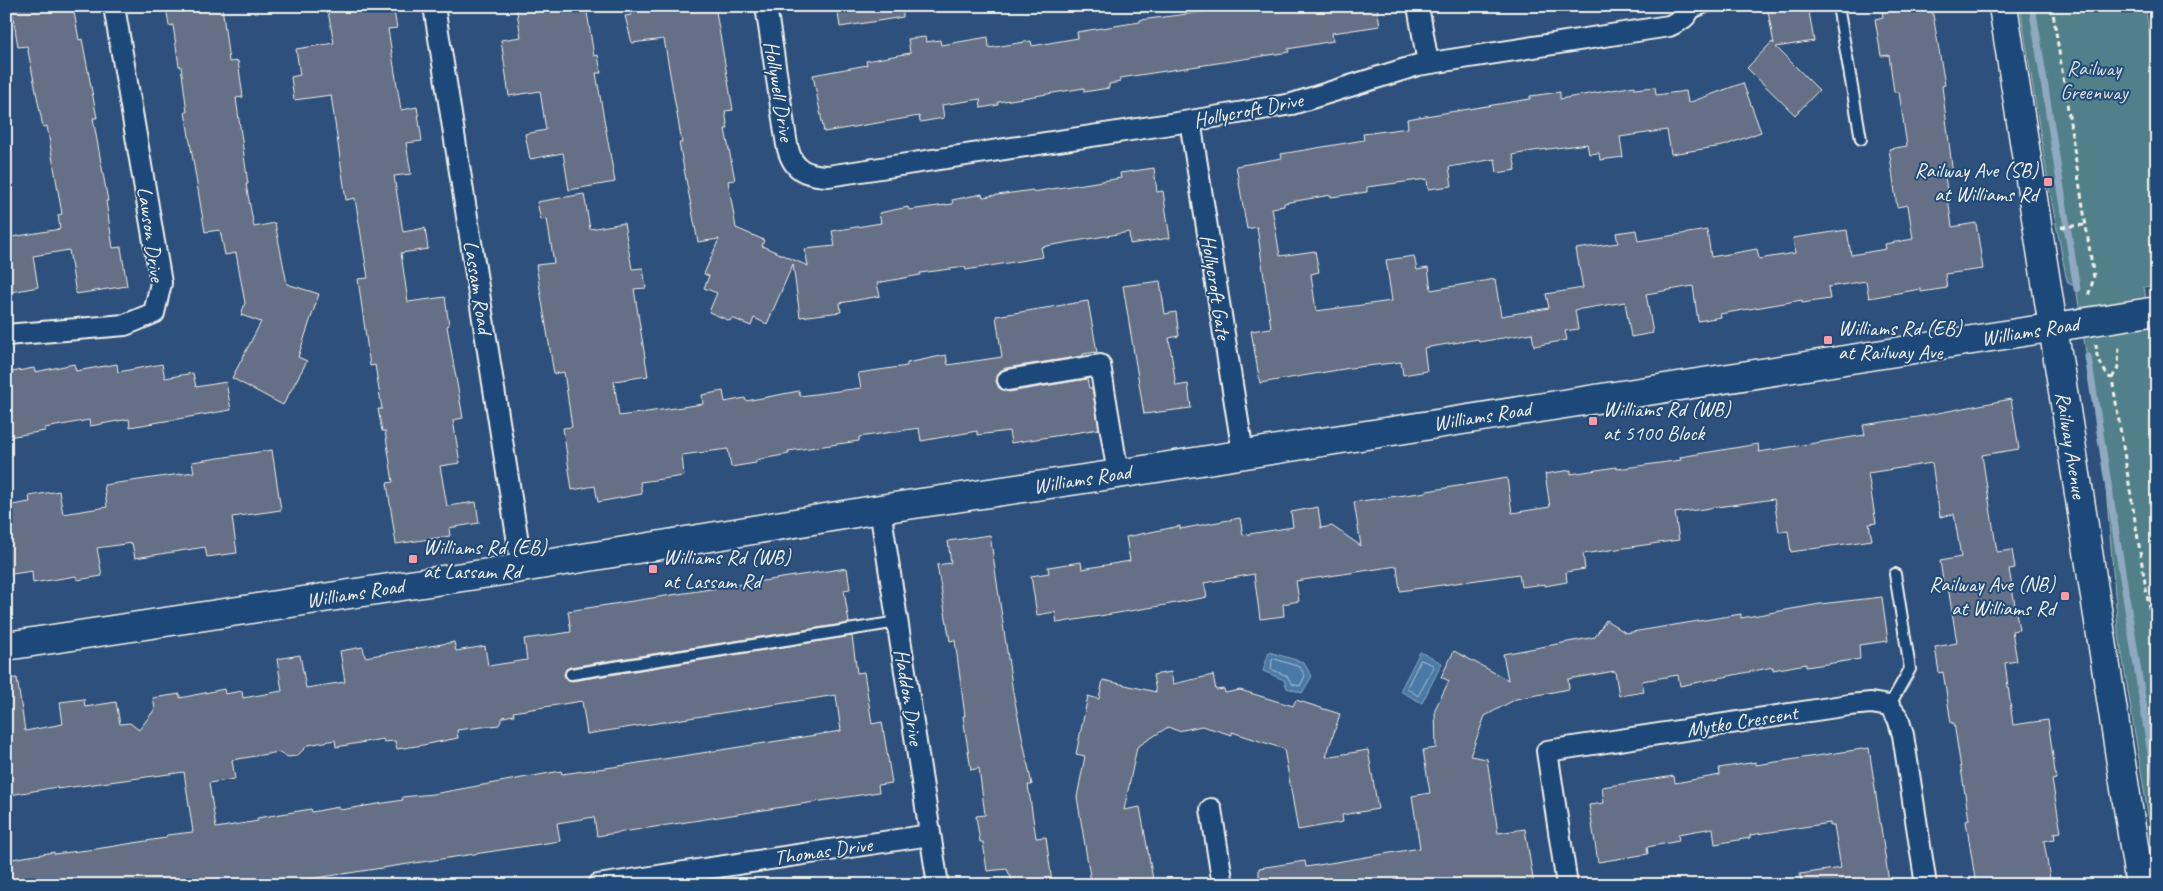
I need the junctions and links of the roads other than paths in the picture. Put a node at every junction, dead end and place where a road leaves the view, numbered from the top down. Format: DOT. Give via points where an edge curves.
graph roads {
  1 [pos="114,6"];
  2 [pos="434,6"];
  3 [pos="766,6"];
  4 [pos="1418,6"];
  5 [pos="1708,6"];
  6 [pos="1838,6"];
  7 [pos="2002,6"];
  8 [pos="1690,10"];
  9 [pos="1428,63"];
  10 [pos="1190,121"];
  11 [pos="1860,139"];
  12 [pos="802,171"];
  13 [pos="2157,311"];
  14 [pos="2053,327"];
  15 [pos="6,335"];
  16 [pos="1008,380"];
  17 [pos="1243,453"];
  18 [pos="1118,474"];
  19 [pos="880,509"];
  20 [pos="522,568"];
  21 [pos="1894,574"];
  22 [pos="898,622"];
  23 [pos="6,646"];
  24 [pos="571,674"];
  25 [pos="1889,706"];
  26 [pos="1211,808"];
  27 [pos="930,836"];
  28 [pos="598,885"];
  29 [pos="938,885"];
  30 [pos="1222,885"];
  31 [pos="1567,885"];
  32 [pos="1926,885"];
  33 [pos="2140,885"];
  1 -- 15 [label="street, Lawson Drive" via="161,283 154,313 124,325"];
  2 -- 20 [label="street, Lassam Road"];
  3 -- 12 [label="street, Hollywell Drive" via="787,149 790,158"];
  4 -- 9 [label="street"];
  5 -- 8 [label="lane"];
  6 -- 11 [label="lane"];
  7 -- 14 [label="street, Railway Avenue"];
  8 -- 9 [label="street, Hollycroft Drive" via="1679,22 1658,28"];
  9 -- 10 [label="street, Hollycroft Drive" via="1292,104"];
  10 -- 12 [label="street, Hollycroft Drive" via="839,175 814,176"];
  10 -- 17 [label="street, Hollycroft Gate"];
  13 -- 14 [label="street, Williams Road"];
  14 -- 17 [label="street, Williams Road"];
  14 -- 33 [label="street, Railway Avenue"];
  16 -- 18 [label="street" via="1100,365"];
  17 -- 18 [label="street, Williams Road"];
  18 -- 19 [label="street, Williams Road"];
  19 -- 20 [label="street, Williams Road"];
  19 -- 22 [label="street, Haddon Drive"];
  20 -- 23 [label="street, Williams Road"];
  21 -- 25 [label="lane" via="1910,669"];
  22 -- 24 [label="lane"];
  22 -- 27 [label="street, Haddon Drive"];
  25 -- 31 [label="street, Mytko Crescent" via="1871,703 1849,705 1547,751"];
  25 -- 32 [label="street" via="1898,718 1903,734"];
  26 -- 30 [label="street"];
  27 -- 28 [label="street, Thomas Drive"];
  27 -- 29 [label="street, Haddon Drive"];
}
